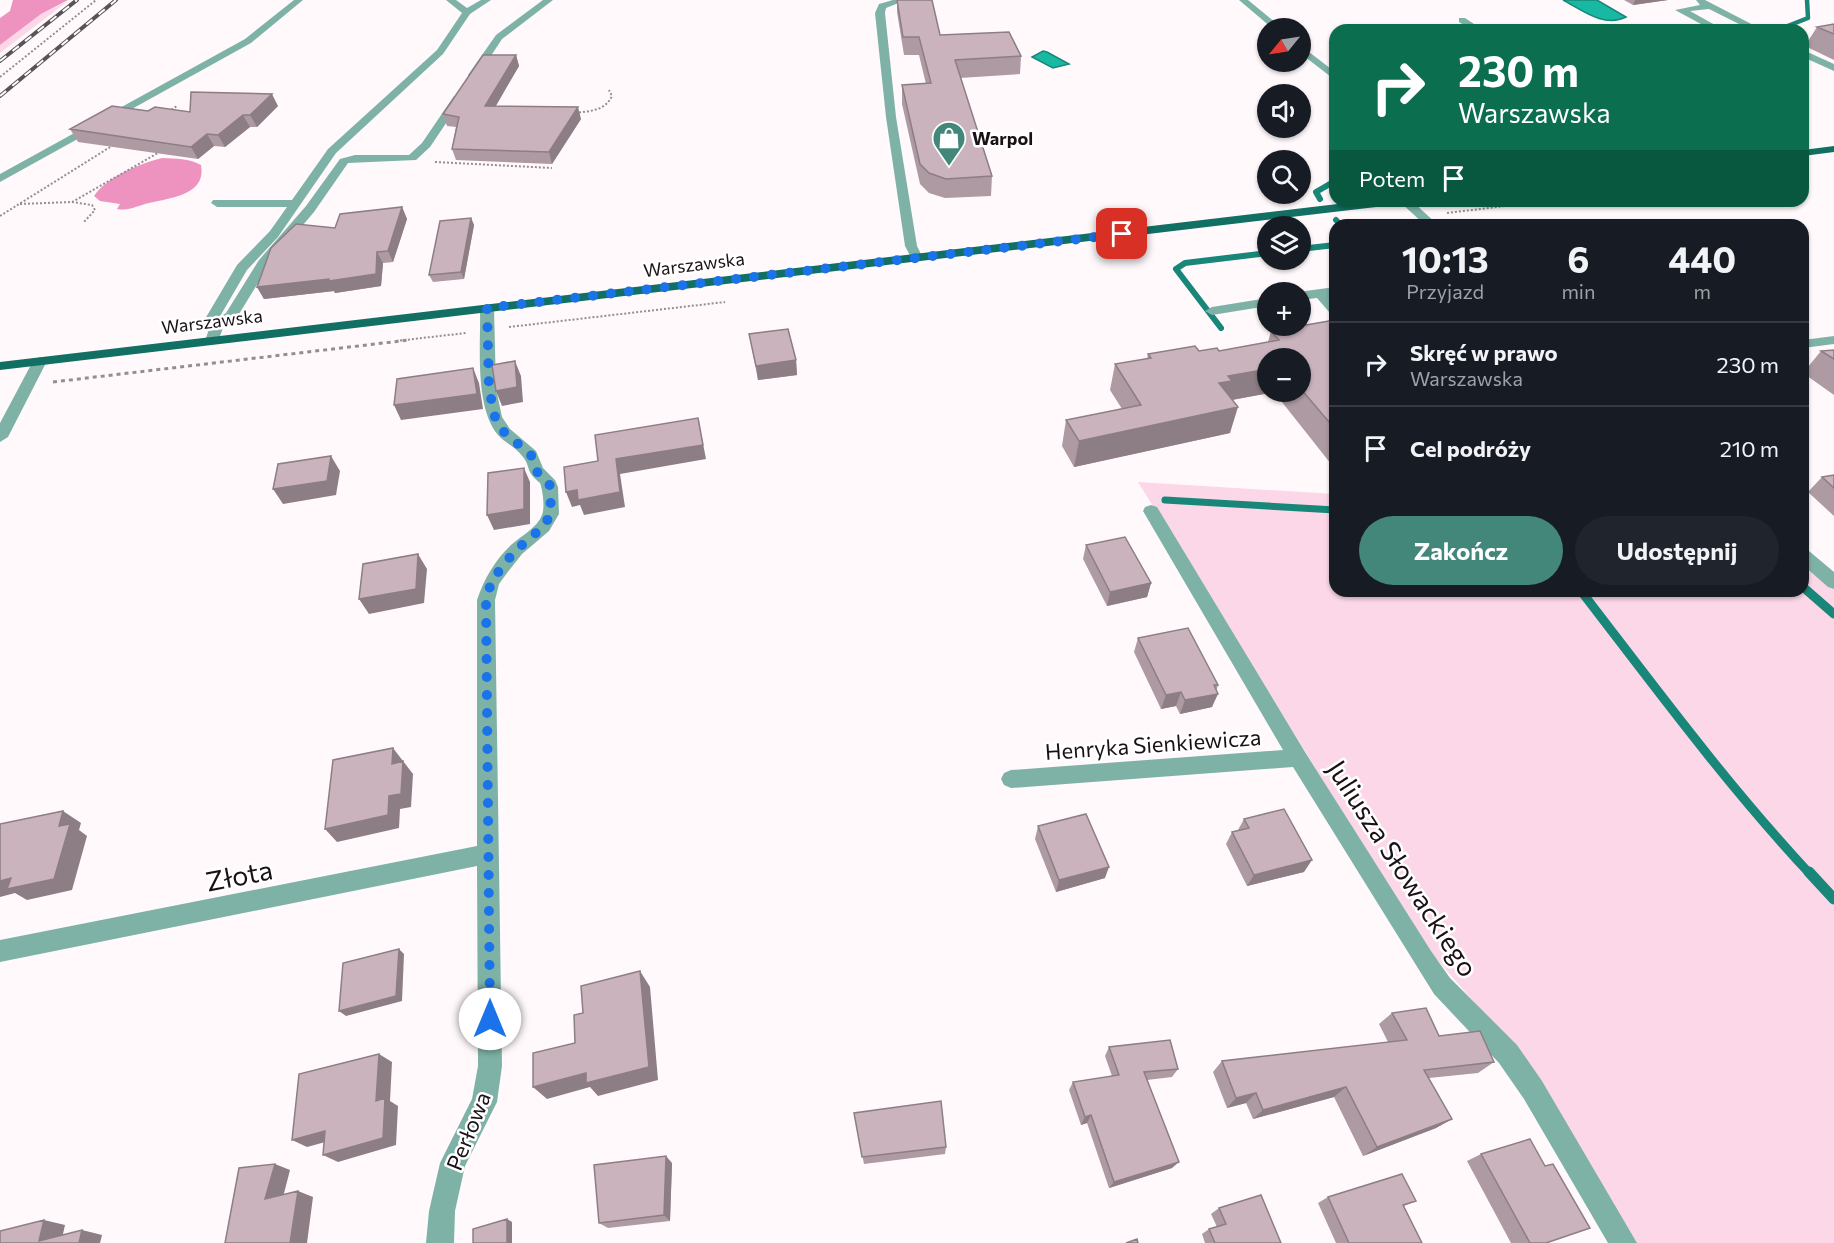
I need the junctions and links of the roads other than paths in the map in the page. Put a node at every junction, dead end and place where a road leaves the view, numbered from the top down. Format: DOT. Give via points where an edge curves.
graph roads {
  1 [pos="299,0"];
  2 [pos="450,0"];
  3 [pos="488,0"];
  4 [pos="549,0"];
  5 [pos="902,0"];
  6 [pos="1243,0"];
  7 [pos="1698,0"];
  8 [pos="1710,6"];
  9 [pos="467,12"];
  10 [pos="1265,18"];
  11 [pos="1462,20"];
  12 [pos="1468,24"];
  13 [pos="1707,24"];
  14 [pos="1746,24"];
  15 [pos="1809,55"];
  16 [pos="1311,57"];
  17 [pos="1834,68"];
  18 [pos="1329,72"];
  19 [pos="1834,149"];
  20 [pos="1809,152"];
  21 [pos="0,179"];
  22 [pos="217,203"];
  23 [pos="295,204"];
  24 [pos="1343,207"];
  25 [pos="1412,207"];
  26 [pos="1425,219"];
  27 [pos="917,258"];
  28 [pos="1329,292"];
  29 [pos="1320,293"];
  30 [pos="1311,294"];
  31 [pos="1329,303"];
  32 [pos="1257,304"];
  33 [pos="487,308"];
  34 [pos="1212,311"];
  35 [pos="217,326"];
  36 [pos="1834,340"];
  37 [pos="212,341"];
  38 [pos="1809,343"];
  39 [pos="40,361"];
  40 [pos="0,366"];
  41 [pos="0,437"];
  42 [pos="1151,511"];
  43 [pos="1809,560"];
  44 [pos="1834,582"];
  45 [pos="1298,758"];
  46 [pos="1011,779"];
  47 [pos="489,846"];
  48 [pos="0,951"];
  49 [pos="441,1243"];
  50 [pos="1623,1243"];
  1 -- 21 [label="street" via="248,41"];
  2 -- 9 [label="street"];
  3 -- 9 [label="street"];
  4 -- 35 [label="street" via="496,41 426,145 412,158 344,161 264,263 231,316"];
  5 -- 27 [label="street" via="882,6 879,13 911,246"];
  6 -- 10 [label="street"];
  7 -- 8 [label="street"];
  8 -- 13 [label="street" via="1680,10"];
  8 -- 14 [label="street"];
  9 -- 23 [label="street" via="440,52 332,151"];
  11 -- 12 [label="street"];
  15 -- 17 [label="street"];
  16 -- 18 [label="street"];
  19 -- 20 [label="main road"];
  22 -- 23 [label="street"];
  23 -- 35 [label="street" via="242,268 212,319"];
  24 -- 27 [label="main road, Warszawska"];
  25 -- 26 [label="street"];
  27 -- 33 [label="main road, Warszawska"];
  28 -- 29 [label="street"];
  29 -- 30 [label="street"];
  29 -- 31 [label="street"];
  32 -- 34 [label="street"];
  33 -- 37 [label="main road, Warszawska"];
  33 -- 47 [label="street, Perłowa" via="489,389 495,417 504,432 531,455 536,471 547,480 551,514 501,568 486,600"];
  35 -- 37 [label="street"];
  36 -- 38 [label="street"];
  37 -- 39 [label="main road, Warszawska"];
  39 -- 40 [label="main road, Warszawska"];
  39 -- 41 [label="street"];
  42 -- 45 [label="street, Juliusza Słowackiego"];
  43 -- 44 [label="street"];
  45 -- 46 [label="street, Henryka Sienkiewicza"];
  45 -- 50 [label="street, Juliusza Słowackiego" via="1442,986 1508,1054 1533,1090"];
  47 -- 48 [label="street, Złota"];
  47 -- 49 [label="street, Perłowa" via="490,1066 484,1102 453,1163 442,1211"];
}
